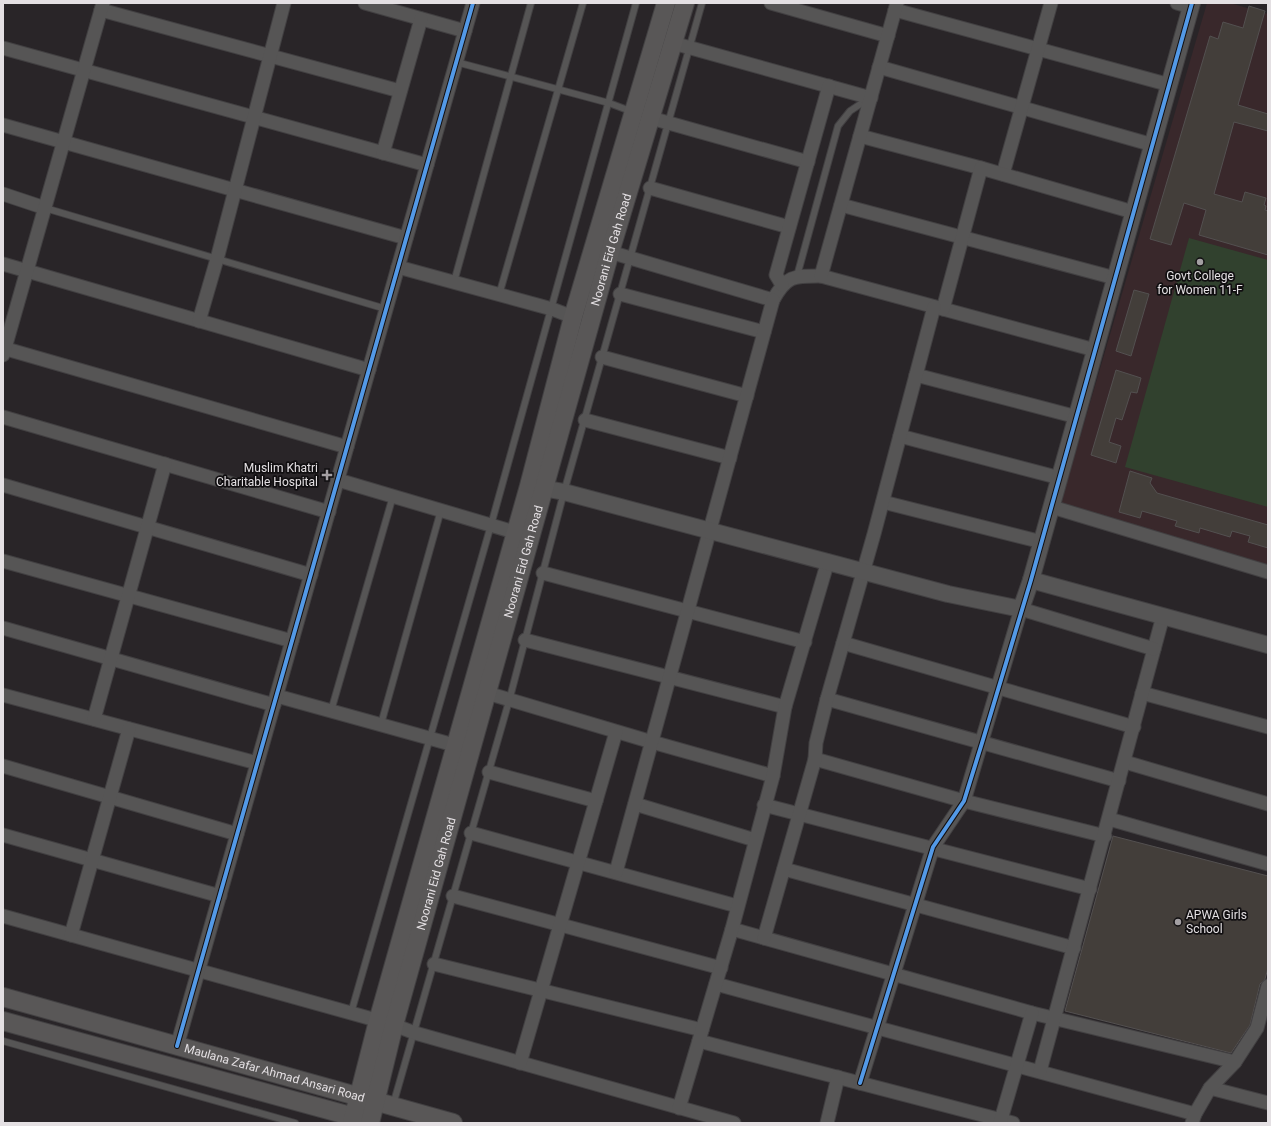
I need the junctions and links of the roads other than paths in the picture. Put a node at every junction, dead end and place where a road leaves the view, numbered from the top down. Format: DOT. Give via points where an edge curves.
graph roads {
  1 [pos="284,3"];
  2 [pos="365,3"];
  3 [pos="473,3"];
  4 [pos="531,3"];
  5 [pos="583,3"];
  6 [pos="636,3"];
  7 [pos="666,3"];
  8 [pos="685,3"];
  9 [pos="702,3"];
  10 [pos="771,3"];
  11 [pos="1051,3"];
  12 [pos="1187,4"];
  13 [pos="102,6"];
  14 [pos="896,7"];
  15 [pos="421,19"];
  16 [pos="465,31"];
  17 [pos="888,36"];
  18 [pos="681,45"];
  19 [pos="3,48"];
  20 [pos="1038,50"];
  21 [pos="269,55"];
  22 [pos="456,62"];
  23 [pos="879,67"];
  24 [pos="85,70"];
  25 [pos="510,77"];
  26 [pos="1170,85"];
  27 [pos="829,86"];
  28 [pos="558,89"];
  29 [pos="400,91"];
  30 [pos="871,98"];
  31 [pos="609,103"];
  32 [pos="1022,108"];
  33 [pos="643,115"];
  34 [pos="254,117"];
  35 [pos="668,123"];
  36 [pos="3,125"];
  37 [pos="860,136"];
  38 [pos="64,143"];
  39 [pos="1153,145"];
  40 [pos="383,153"];
  41 [pos="808,162"];
  42 [pos="427,165"];
  43 [pos="981,168"];
  44 [pos="1003,174"];
  45 [pos="650,188"];
  46 [pos="235,190"];
  47 [pos="3,194"];
  48 [pos="841,205"];
  49 [pos="45,208"];
  50 [pos="1133,212"];
  51 [pos="789,227"];
  52 [pos="962,237"];
  53 [pos="406,238"];
  54 [pos="610,252"];
  55 [pos="630,258"];
  56 [pos="217,259"];
  57 [pos="3,264"];
  58 [pos="398,267"];
  59 [pos="27,271"];
  60 [pos="797,276"];
  61 [pos="821,276"];
  62 [pos="1115,278"];
  63 [pos="454,282"];
  64 [pos="782,285"];
  65 [pos="620,294"];
  66 [pos="499,295"];
  67 [pos="773,300"];
  68 [pos="938,308"];
  69 [pos="386,309"];
  70 [pos="552,309"];
  71 [pos="573,317"];
  72 [pos="199,320"];
  73 [pos="764,332"];
  74 [pos="4,350"];
  75 [pos="1096,350"];
  76 [pos="602,357"];
  77 [pos="369,370"];
  78 [pos="916,374"];
  79 [pos="746,396"];
  80 [pos="3,417"];
  81 [pos="1077,417"];
  82 [pos="585,420"];
  83 [pos="900,436"];
  84 [pos="347,447"];
  85 [pos="730,458"];
  86 [pos="165,464"];
  87 [pos="1060,478"];
  88 [pos="338,480"];
  89 [pos="3,486"];
  90 [pos="536,487"];
  91 [pos="564,492"];
  92 [pos="393,496"];
  93 [pos="883,502"];
  94 [pos="1052,507"];
  95 [pos="441,510"];
  96 [pos="329,512"];
  97 [pos="491,525"];
  98 [pos="146,527"];
  99 [pos="710,531"];
  100 [pos="514,532"];
  101 [pos="1042,542"];
  102 [pos="3,561"];
  103 [pos="828,561"];
  104 [pos="864,571"];
  105 [pos="1268,572"];
  106 [pos="543,573"];
  107 [pos="311,575"];
  108 [pos="1031,580"];
  109 [pos="128,596"];
  110 [pos="1021,609"];
  111 [pos="688,611"];
  112 [pos="1163,616"];
  113 [pos="3,628"];
  114 [pos="525,640"];
  115 [pos="292,641"];
  116 [pos="805,642"];
  117 [pos="843,643"];
  118 [pos="1268,645"];
  119 [pos="1154,649"];
  120 [pos="112,659"];
  121 [pos="670,677"];
  122 [pos="998,688"];
  123 [pos="487,693"];
  124 [pos="1142,693"];
  125 [pos="3,695"];
  126 [pos="827,699"];
  127 [pos="275,700"];
  128 [pos="509,700"];
  129 [pos="785,707"];
  130 [pos="331,711"];
  131 [pos="94,719"];
  132 [pos="381,724"];
  133 [pos="1134,727"];
  134 [pos="1268,728"];
  135 [pos="129,729"];
  136 [pos="616,732"];
  137 [pos="430,738"];
  138 [pos="652,742"];
  139 [pos="982,743"];
  140 [pos="454,745"];
  141 [pos="816,759"];
  142 [pos="1125,762"];
  143 [pos="258,763"];
  144 [pos="3,766"];
  145 [pos="489,772"];
  146 [pos="773,776"];
  147 [pos="1119,781"];
  148 [pos="109,797"];
  149 [pos="596,801"];
  150 [pos="964,801"];
  151 [pos="635,804"];
  152 [pos="1268,804"];
  153 [pos="764,805"];
  154 [pos="800,814"];
  155 [pos="1109,819"];
  156 [pos="471,833"];
  157 [pos="237,834"];
  158 [pos="3,835"];
  159 [pos="1105,836"];
  160 [pos="755,840"];
  161 [pos="933,847"];
  162 [pos="92,860"];
  163 [pos="578,862"];
  164 [pos="1268,864"];
  165 [pos="784,868"];
  166 [pos="616,872"];
  167 [pos="1090,889"];
  168 [pos="220,896"];
  169 [pos="453,896"];
  170 [pos="915,905"];
  171 [pos="737,906"];
  172 [pos="3,916"];
  173 [pos="560,925"];
  174 [pos="732,928"];
  175 [pos="71,935"];
  176 [pos="764,938"];
  177 [pos="1074,948"];
  178 [pos="434,964"];
  179 [pos="721,968"];
  180 [pos="199,970"];
  181 [pos="894,975"];
  182 [pos="716,984"];
  183 [pos="1268,986"];
  184 [pos="541,990"];
  185 [pos="3,997"];
  186 [pos="1032,1013"];
  187 [pos="351,1014"];
  188 [pos="1055,1019"];
  189 [pos="3,1021"];
  190 [pos="386,1023"];
  191 [pos="877,1027"];
  192 [pos="1262,1030"];
  193 [pos="415,1034"];
  194 [pos="700,1036"];
  195 [pos="3,1041"];
  196 [pos="178,1046"];
  197 [pos="1235,1062"];
  198 [pos="520,1063"];
  199 [pos="1017,1065"];
  200 [pos="1040,1071"];
  201 [pos="838,1077"];
  202 [pos="860,1083"];
  203 [pos="1210,1088"];
  204 [pos="368,1098"];
  205 [pos="1268,1103"];
  206 [pos="393,1106"];
  207 [pos="679,1108"];
  208 [pos="1193,1118"];
  209 [pos="364,1122"];
  210 [pos="1005,1122"];
  211 [pos="295,1123"];
  212 [pos="453,1123"];
  213 [pos="734,1123"];
  214 [pos="826,1123"];
  1 -- 21 [label="street"];
  2 -- 15 [label="street"];
  3 -- 16 [label="street"];
  4 -- 25 [label="lane"];
  5 -- 28 [label="lane"];
  6 -- 31 [label="lane"];
  7 -- 33 [label="main road, Noorani Eid Gah Road"];
  8 -- 18 [label="main road, Noorani Eid Gah Road"];
  9 -- 18 [label="lane"];
  10 -- 17 [label="street"];
  11 -- 20 [label="street"];
  12 -- 26 [label="street"];
  13 -- 21 [label="street"];
  13 -- 24 [label="street"];
  14 -- 17 [label="street"];
  14 -- 20 [label="street"];
  15 -- 16 [label="street"];
  15 -- 29 [label="street"];
  16 -- 22 [label="street"];
  17 -- 23 [label="street"];
  18 -- 27 [label="street"];
  18 -- 33 [label="main road, Noorani Eid Gah Road"];
  18 -- 35 [label="lane"];
  19 -- 24 [label="street"];
  20 -- 26 [label="street"];
  20 -- 32 [label="street"];
  21 -- 29 [label="street"];
  21 -- 34 [label="street"];
  22 -- 25 [label="lane"];
  22 -- 42 [label="street"];
  23 -- 30 [label="street"];
  23 -- 32 [label="street"];
  24 -- 34 [label="street"];
  24 -- 38 [label="street"];
  25 -- 28 [label="lane"];
  25 -- 63 [label="lane"];
  26 -- 39 [label="street"];
  27 -- 30 [label="street"];
  27 -- 41 [label="street"];
  28 -- 31 [label="lane"];
  28 -- 66 [label="lane"];
  29 -- 40 [label="street"];
  30 -- 37 [label="street"];
  30 -- 60 [label="lane" via="850,111 838,126"];
  31 -- 33 [label="lane"];
  31 -- 70 [label="lane"];
  32 -- 39 [label="street"];
  32 -- 44 [label="street"];
  33 -- 35 [label="street"];
  33 -- 54 [label="main road, Noorani Eid Gah Road"];
  33 -- 71 [label="main road, Noorani Eid Gah Road"];
  34 -- 40 [label="street"];
  34 -- 46 [label="street"];
  35 -- 41 [label="street"];
  35 -- 45 [label="lane"];
  36 -- 38 [label="street"];
  37 -- 43 [label="street"];
  37 -- 48 [label="street"];
  38 -- 46 [label="street"];
  38 -- 49 [label="street"];
  39 -- 50 [label="street"];
  40 -- 42 [label="street"];
  41 -- 51 [label="street"];
  42 -- 53 [label="street"];
  43 -- 44 [label="street"];
  43 -- 52 [label="street"];
  44 -- 50 [label="street"];
  45 -- 51 [label="street"];
  45 -- 55 [label="lane"];
  46 -- 53 [label="street"];
  46 -- 56 [label="street"];
  47 -- 49 [label="street"];
  48 -- 52 [label="street"];
  48 -- 61 [label="street"];
  49 -- 56 [label="lane"];
  49 -- 59 [label="street"];
  50 -- 62 [label="street"];
  51 -- 64 [label="street" via="776,275"];
  52 -- 62 [label="street"];
  52 -- 68 [label="street"];
  53 -- 58 [label="street"];
  54 -- 55 [label="street"];
  54 -- 90 [label="main road, Noorani Eid Gah Road"];
  55 -- 65 [label="lane"];
  55 -- 67 [label="street"];
  56 -- 69 [label="lane"];
  56 -- 72 [label="street"];
  57 -- 59 [label="street"];
  58 -- 63 [label="street"];
  58 -- 69 [label="street"];
  59 -- 72 [label="street"];
  59 -- 74 [label="street"];
  60 -- 61 [label="street"];
  60 -- 64 [label="street"];
  61 -- 68 [label="street"];
  62 -- 75 [label="street"];
  63 -- 66 [label="street"];
  64 -- 67 [label="street"];
  65 -- 73 [label="street"];
  65 -- 76 [label="lane"];
  66 -- 70 [label="street"];
  67 -- 73 [label="street"];
  68 -- 75 [label="street"];
  68 -- 78 [label="street"];
  69 -- 77 [label="street"];
  70 -- 71 [label="street"];
  70 -- 97 [label="lane"];
  71 -- 90 [label="main road, Noorani Eid Gah Road"];
  72 -- 77 [label="street"];
  73 -- 79 [label="street"];
  74 -- 84 [label="street"];
  75 -- 81 [label="street"];
  76 -- 79 [label="street"];
  76 -- 82 [label="lane"];
  77 -- 84 [label="street"];
  78 -- 81 [label="street"];
  78 -- 83 [label="street"];
  79 -- 85 [label="street"];
  80 -- 86 [label="street"];
  81 -- 87 [label="street"];
  82 -- 85 [label="street"];
  82 -- 91 [label="lane"];
  83 -- 87 [label="street"];
  83 -- 93 [label="street"];
  84 -- 88 [label="street"];
  85 -- 99 [label="street"];
  86 -- 96 [label="street"];
  86 -- 98 [label="street"];
  87 -- 94 [label="street"];
  88 -- 92 [label="street"];
  88 -- 96 [label="street"];
  89 -- 98 [label="street"];
  90 -- 91 [label="street"];
  90 -- 100 [label="main road, Noorani Eid Gah Road"];
  90 -- 123 [label="main road, Noorani Eid Gah Road"];
  91 -- 99 [label="street"];
  91 -- 106 [label="lane"];
  92 -- 95 [label="street"];
  92 -- 130 [label="lane"];
  93 -- 101 [label="street"];
  93 -- 104 [label="street"];
  94 -- 101 [label="street"];
  94 -- 105 [label="street"];
  95 -- 97 [label="street"];
  95 -- 132 [label="lane"];
  96 -- 107 [label="street"];
  97 -- 100 [label="street"];
  97 -- 137 [label="lane"];
  98 -- 107 [label="street"];
  98 -- 109 [label="street"];
  99 -- 103 [label="street"];
  99 -- 111 [label="street"];
  100 -- 140 [label="main road, Noorani Eid Gah Road"];
  101 -- 108 [label="street"];
  102 -- 109 [label="street"];
  103 -- 104 [label="street"];
  103 -- 116 [label="street"];
  104 -- 110 [label="street" via="948,594"];
  104 -- 117 [label="street"];
  106 -- 111 [label="street"];
  106 -- 114 [label="lane"];
  107 -- 115 [label="street"];
  108 -- 110 [label="street"];
  108 -- 112 [label="street"];
  109 -- 115 [label="street"];
  109 -- 120 [label="street"];
  110 -- 119 [label="street"];
  110 -- 122 [label="street"];
  111 -- 116 [label="street"];
  111 -- 121 [label="street"];
  112 -- 118 [label="street"];
  112 -- 119 [label="street"];
  113 -- 120 [label="street"];
  114 -- 121 [label="street"];
  114 -- 128 [label="lane"];
  115 -- 127 [label="street"];
  116 -- 129 [label="street"];
  117 -- 122 [label="street"];
  117 -- 126 [label="street"];
  119 -- 124 [label="street"];
  120 -- 127 [label="street"];
  120 -- 131 [label="street"];
  121 -- 129 [label="street"];
  121 -- 138 [label="street"];
  122 -- 133 [label="street"];
  122 -- 139 [label="street"];
  123 -- 128 [label="street"];
  123 -- 190 [label="main road, Noorani Eid Gah Road"];
  124 -- 133 [label="street"];
  124 -- 134 [label="street"];
  125 -- 131 [label="street"];
  126 -- 139 [label="street"];
  126 -- 141 [label="street" via="816,743"];
  127 -- 130 [label="street"];
  127 -- 143 [label="street"];
  128 -- 136 [label="street"];
  128 -- 145 [label="lane"];
  129 -- 146 [label="street"];
  130 -- 132 [label="street"];
  131 -- 135 [label="street"];
  132 -- 137 [label="street"];
  133 -- 142 [label="street"];
  135 -- 143 [label="street"];
  135 -- 148 [label="street"];
  136 -- 138 [label="street"];
  136 -- 149 [label="street"];
  137 -- 140 [label="street"];
  137 -- 187 [label="lane"];
  138 -- 146 [label="street"];
  138 -- 151 [label="street"];
  139 -- 147 [label="street"];
  139 -- 150 [label="street"];
  140 -- 190 [label="main road, Noorani Eid Gah Road"];
  141 -- 150 [label="street"];
  141 -- 154 [label="street"];
  142 -- 147 [label="street"];
  142 -- 152 [label="street"];
  143 -- 157 [label="street"];
  144 -- 148 [label="street"];
  145 -- 149 [label="street"];
  145 -- 156 [label="lane"];
  146 -- 153 [label="street"];
  147 -- 155 [label="street"];
  148 -- 157 [label="street"];
  148 -- 162 [label="street"];
  149 -- 163 [label="street"];
  150 -- 159 [label="street"];
  150 -- 161 [label="street"];
  151 -- 160 [label="street"];
  151 -- 166 [label="street"];
  153 -- 154 [label="street"];
  153 -- 160 [label="street"];
  154 -- 161 [label="street"];
  154 -- 165 [label="street"];
  155 -- 159 [label="street"];
  155 -- 164 [label="street"];
  156 -- 163 [label="street"];
  156 -- 169 [label="lane"];
  157 -- 168 [label="street"];
  158 -- 162 [label="street"];
  159 -- 167 [label="street"];
  160 -- 171 [label="street"];
  161 -- 167 [label="street"];
  161 -- 170 [label="street"];
  162 -- 168 [label="street"];
  162 -- 175 [label="street"];
  163 -- 166 [label="street"];
  163 -- 173 [label="street"];
  165 -- 170 [label="street"];
  165 -- 176 [label="street"];
  166 -- 171 [label="street"];
  167 -- 177 [label="street"];
  168 -- 180 [label="street"];
  169 -- 173 [label="street"];
  169 -- 178 [label="lane"];
  170 -- 177 [label="street"];
  170 -- 181 [label="street"];
  171 -- 174 [label="street"];
  172 -- 175 [label="street"];
  173 -- 179 [label="street"];
  173 -- 184 [label="street"];
  174 -- 176 [label="street"];
  174 -- 179 [label="street"];
  175 -- 180 [label="street"];
  176 -- 181 [label="street"];
  177 -- 188 [label="street"];
  178 -- 184 [label="street"];
  178 -- 193 [label="lane"];
  179 -- 182 [label="street"];
  180 -- 187 [label="street"];
  180 -- 196 [label="street"];
  181 -- 186 [label="street"];
  181 -- 191 [label="street"];
  182 -- 191 [label="street"];
  182 -- 194 [label="street"];
  183 -- 192 [label="street"];
  184 -- 194 [label="street"];
  184 -- 198 [label="street"];
  185 -- 196 [label="main road, Maulana Zafar Ahmad Ansari Road"];
  186 -- 188 [label="street"];
  186 -- 199 [label="street"];
  187 -- 190 [label="street"];
  188 -- 197 [label="street"];
  188 -- 200 [label="street"];
  189 -- 209 [label="main road, Maulana Zafar Ahmad Ansari Road"];
  190 -- 193 [label="street"];
  190 -- 204 [label="main road, Noorani Eid Gah Road"];
  191 -- 199 [label="street"];
  191 -- 202 [label="street"];
  192 -- 197 [label="street"];
  193 -- 198 [label="street"];
  193 -- 206 [label="lane"];
  194 -- 201 [label="street"];
  194 -- 207 [label="street"];
  195 -- 211 [label="lane"];
  196 -- 204 [label="main road, Maulana Zafar Ahmad Ansari Road"];
  197 -- 203 [label="street"];
  198 -- 207 [label="street"];
  199 -- 200 [label="street"];
  199 -- 210 [label="street"];
  200 -- 208 [label="street"];
  201 -- 202 [label="street"];
  201 -- 214 [label="street"];
  202 -- 210 [label="street"];
  203 -- 205 [label="street"];
  203 -- 208 [label="street"];
  204 -- 206 [label="main road, Maulana Zafar Ahmad Ansari Road"];
  204 -- 209 [label="main road, Noorani Eid Gah Road"];
  206 -- 212 [label="main road, Maulana Zafar Ahmad Ansari Road"];
  207 -- 213 [label="street"];
}
